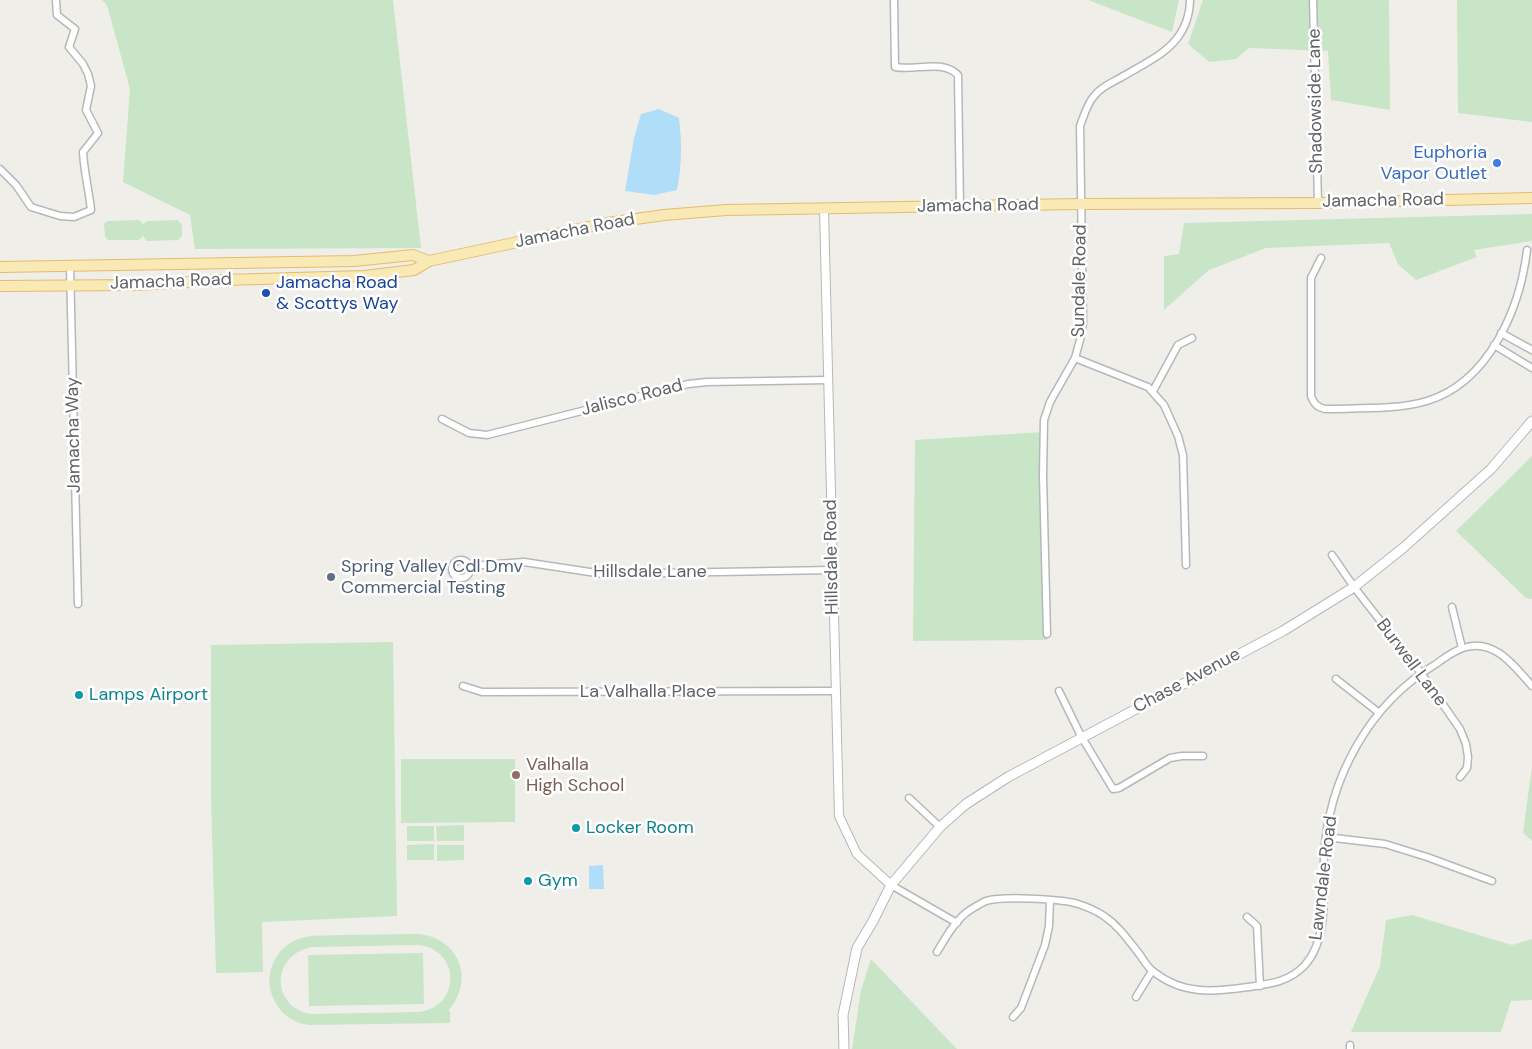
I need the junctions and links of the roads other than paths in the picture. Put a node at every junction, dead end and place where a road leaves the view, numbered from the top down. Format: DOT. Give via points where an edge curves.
graph roads {
  1 [pos="56,0"];
  2 [pos="894,0"];
  3 [pos="1190,0"];
  4 [pos="1314,0"];
  5 [pos="0,168"];
  6 [pos="1532,198"];
  7 [pos="1318,203"];
  8 [pos="1080,204"];
  9 [pos="960,207"];
  10 [pos="824,210"];
  11 [pos="1526,250"];
  12 [pos="1321,258"];
  13 [pos="429,260"];
  14 [pos="208,264"];
  15 [pos="70,266"];
  16 [pos="0,267"];
  17 [pos="224,280"];
  18 [pos="0,286"];
  19 [pos="72,286"];
  20 [pos="1501,333"];
  21 [pos="1192,338"];
  22 [pos="1494,345"];
  23 [pos="1532,350"];
  24 [pos="1075,358"];
  25 [pos="1532,368"];
  26 [pos="828,380"];
  27 [pos="1153,391"];
  28 [pos="442,419"];
  29 [pos="1532,422"];
  30 [pos="1332,555"];
  31 [pos="1186,565"];
  32 [pos="470,566"];
  33 [pos="832,570"];
  34 [pos="1354,587"];
  35 [pos="78,604"];
  36 [pos="1452,607"];
  37 [pos="1048,634"];
  38 [pos="1462,648"];
  39 [pos="1421,673"];
  40 [pos="1336,679"];
  41 [pos="463,686"];
  42 [pos="1532,686"];
  43 [pos="834,691"];
  44 [pos="1059,691"];
  45 [pos="1378,712"];
  46 [pos="1081,736"];
  47 [pos="1203,756"];
  48 [pos="1460,777"];
  49 [pos="909,798"];
  50 [pos="940,826"];
  51 [pos="1326,837"];
  52 [pos="1492,881"];
  53 [pos="892,885"];
  54 [pos="1050,900"];
  55 [pos="1248,917"];
  56 [pos="957,923"];
  57 [pos="937,952"];
  58 [pos="1152,971"];
  59 [pos="1260,986"];
  60 [pos="1136,997"];
  61 [pos="1013,1017"];
  62 [pos="844,1049"];
  1 -- 5 [label="street" via="57,15 75,29 69,47 83,64 91,86 86,110 98,133 83,152 91,210 74,217 31,207"];
  2 -- 9 [label="street" via="895,67 948,67 958,75"];
  3 -- 8 [label="street, Sundale Road" via="1185,26 1172,45 1106,86 1089,103 1080,126"];
  4 -- 7 [label="street, Shadowside Lane"];
  6 -- 7 [label="main road, Jamacha Road"];
  7 -- 8 [label="main road, Jamacha Road"];
  8 -- 9 [label="main road, Jamacha Road"];
  8 -- 24 [label="street, Sundale Road" via="1083,323"];
  9 -- 10 [label="main road, Jamacha Road"];
  10 -- 13 [label="main road, Jamacha Road" via="726,210 664,215 606,223"];
  10 -- 26 [label="street, Hillsdale Road"];
  11 -- 20 [label="street" via="1520,288"];
  12 -- 22 [label="street" via="1311,278 1312,396 1319,407 1405,405 1436,398 1471,376"];
  13 -- 14 [label="main road, Jamacha Road" via="413,255 354,261"];
  13 -- 17 [label="main road, Jamacha Road" via="414,270 364,276"];
  14 -- 15 [label="main road, Jamacha Road"];
  14 -- 17 [label="main road"];
  15 -- 16 [label="main road, Jamacha Road"];
  15 -- 19 [label="street, Jamacha Way"];
  17 -- 19 [label="main road, Jamacha Road"];
  18 -- 19 [label="main road, Jamacha Road"];
  19 -- 35 [label="street, Jamacha Way"];
  20 -- 22 [label="street"];
  20 -- 23 [label="street"];
  21 -- 27 [label="street" via="1178,345"];
  22 -- 25 [label="street"];
  24 -- 27 [label="street"];
  24 -- 37 [label="street, Sundale Road" via="1050,402 1044,420"];
  26 -- 28 [label="street, Jalisco Road" via="688,384 487,435 469,433"];
  26 -- 33 [label="street, Hillsdale Road"];
  27 -- 31 [label="street" via="1164,405 1183,455"];
  29 -- 34 [label="main road, Chase Avenue" via="1491,469"];
  30 -- 34 [label="street, Burwell Lane"];
  32 -- 33 [label="street, Hillsdale Lane" via="524,562 603,574"];
  33 -- 43 [label="street, Hillsdale Road"];
  34 -- 39 [label="street, Burwell Lane"];
  34 -- 46 [label="main road, Chase Avenue" via="1283,631"];
  36 -- 38 [label="street"];
  38 -- 39 [label="street, Lawndale Road"];
  38 -- 42 [label="street" via="1483,647 1501,654"];
  39 -- 45 [label="street, Lawndale Road"];
  39 -- 48 [label="street, Burwell Lane" via="1464,736 1468,762"];
  40 -- 45 [label="street"];
  41 -- 43 [label="street, La Valhalla Place" via="482,692"];
  43 -- 53 [label="street, Hillsdale Road" via="839,816 857,854"];
  44 -- 46 [label="street"];
  45 -- 51 [label="street, Lawndale Road" via="1357,743 1343,774"];
  46 -- 47 [label="street" via="1113,789 1170,758"];
  46 -- 50 [label="main road, Chase Avenue" via="1008,777 966,804"];
  49 -- 50 [label="street"];
  50 -- 53 [label="main road, Chase Avenue"];
  51 -- 52 [label="street" via="1385,844"];
  51 -- 59 [label="street, Lawndale Road" via="1322,924 1316,947 1308,961 1291,976"];
  53 -- 56 [label="street"];
  53 -- 62 [label="main road, Chase Avenue" via="857,948 844,1015"];
  54 -- 56 [label="street, Lawndale Road" via="1016,898 987,901 969,911"];
  54 -- 58 [label="street, Lawndale Road" via="1077,903 1104,916 1125,936"];
  54 -- 61 [label="street" via="1045,945 1021,1008"];
  55 -- 59 [label="street" via="1257,926"];
  56 -- 57 [label="street, Lawndale Road"];
  58 -- 59 [label="street, Lawndale Road" via="1176,984 1205,992"];
  58 -- 60 [label="street"];
}
